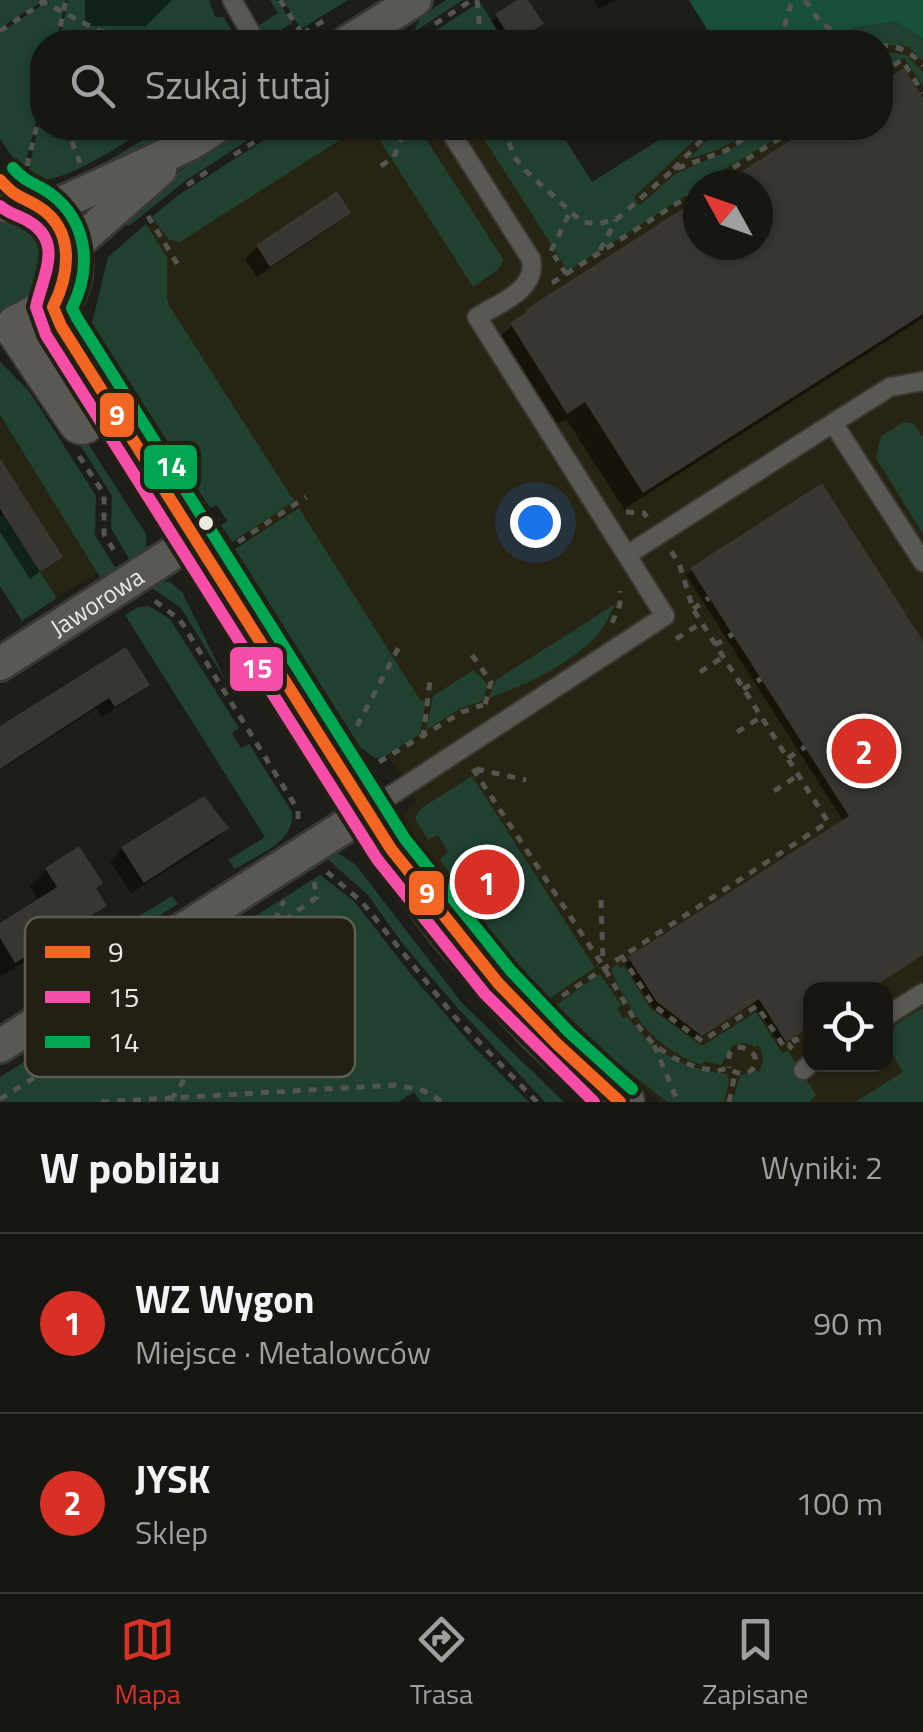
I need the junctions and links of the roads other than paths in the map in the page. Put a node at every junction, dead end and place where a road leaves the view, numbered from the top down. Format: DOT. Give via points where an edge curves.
graph roads {
  1 [pos="232,0"];
  2 [pos="422,14"];
  3 [pos="249,30"];
  4 [pos="391,30"];
  5 [pos="456,140"];
  6 [pos="213,142"];
  7 [pos="25,202"];
  8 [pos="24,322"];
  9 [pos="923,380"];
  10 [pos="833,423"];
  11 [pos="198,547"];
  12 [pos="627,555"];
  13 [pos="923,562"];
  14 [pos="0,664"];
  15 [pos="332,834"];
  16 [pos="202,917"];
  17 [pos="923,993"];
  18 [pos="893,1012"];
  19 [pos="25,1030"];
  20 [pos="0,1046"];
  21 [pos="578,1102"];
  22 [pos="620,1102"];
  1 -- 3 [label="lane"];
  2 -- 4 [label="street"];
  5 -- 12 [label="lane" via="534,271 530,282 477,317"];
  6 -- 7 [label="street"];
  6 -- 7 [label="street"];
  7 -- 8 [label="street" via="69,271 63,290"];
  8 -- 11 [label="street"];
  9 -- 10 [label="lane" via="890,387"];
  10 -- 12 [label="lane"];
  10 -- 13 [label="lane"];
  11 -- 14 [label="street, Jaworowa"];
  11 -- 15 [label="street"];
  12 -- 15 [label="lane" via="665,616"];
  15 -- 16 [label="street"];
  15 -- 21 [label="street" via="454,978"];
  15 -- 22 [label="street" via="404,867 494,979"];
  17 -- 18 [label="lane"];
  19 -- 20 [label="street"];
}
